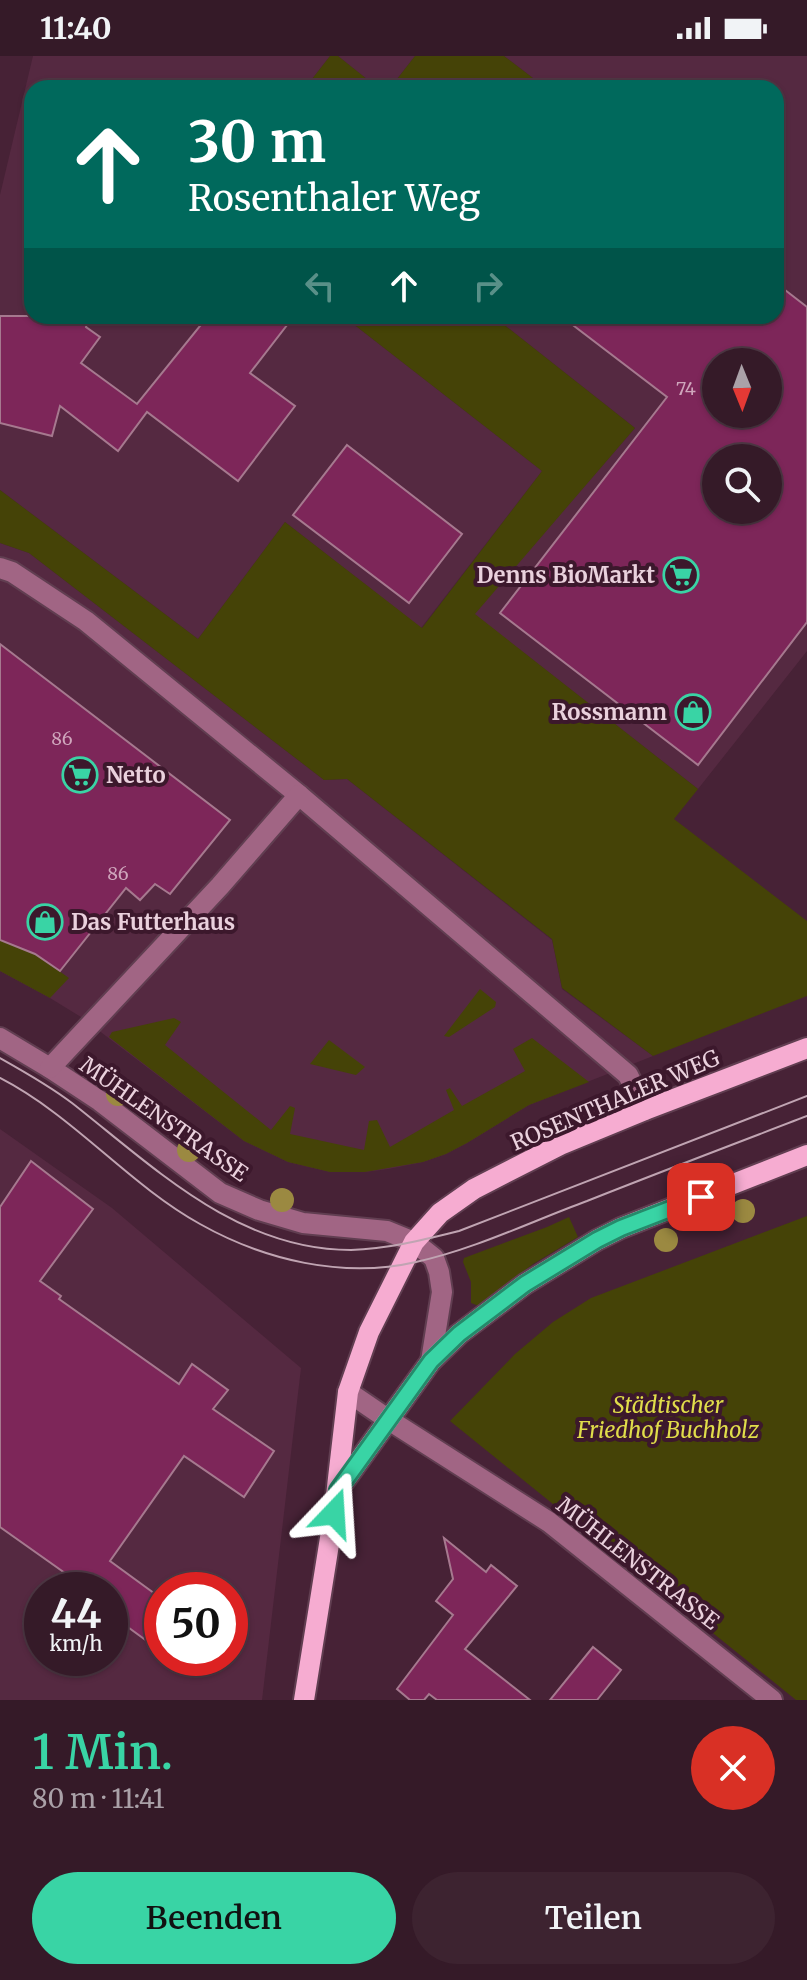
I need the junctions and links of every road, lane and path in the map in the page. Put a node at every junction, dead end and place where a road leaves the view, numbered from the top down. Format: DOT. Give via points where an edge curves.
graph roads {
  1 [pos="0,568"];
  2 [pos="299,795"];
  3 [pos="0,1038"];
  4 [pos="807,1048"];
  5 [pos="50,1068"];
  6 [pos="645,1110"];
  7 [pos="807,1155"];
  8 [pos="414,1242"];
  9 [pos="431,1361"];
  10 [pos="348,1392"];
  11 [pos="389,1420"];
  12 [pos="338,1490"];
  13 [pos="304,1700"];
  14 [pos="772,1700"];
  1 -- 2 [label="street" via="86,621"];
  2 -- 5 [label="street"];
  2 -- 6 [label="street" via="628,1075"];
  3 -- 5 [label="street, MÜHLENSTRASSE"];
  4 -- 6 [label="main road, ROSENTHALER WEG"];
  5 -- 8 [label="street, MÜHLENSTRASSE" via="220,1193 303,1223 387,1231"];
  6 -- 8 [label="main road, ROSENTHALER WEG" via="474,1189 440,1213"];
  7 -- 9 [label="main road" via="597,1240 525,1284"];
  8 -- 9 [label="street" via="434,1258 442,1292"];
  8 -- 10 [label="main road, ROSENTHALER WEG" via="369,1332"];
  9 -- 11 [label="main road"];
  10 -- 11 [label="street, MÜHLENSTRASSE"];
  10 -- 12 [label="main road, ROSENTHALER WEG"];
  11 -- 12 [label="main road"];
  11 -- 14 [label="street, MÜHLENSTRASSE" via="549,1522"];
  12 -- 13 [label="main road, ROSENTHALER WEG"];
}
